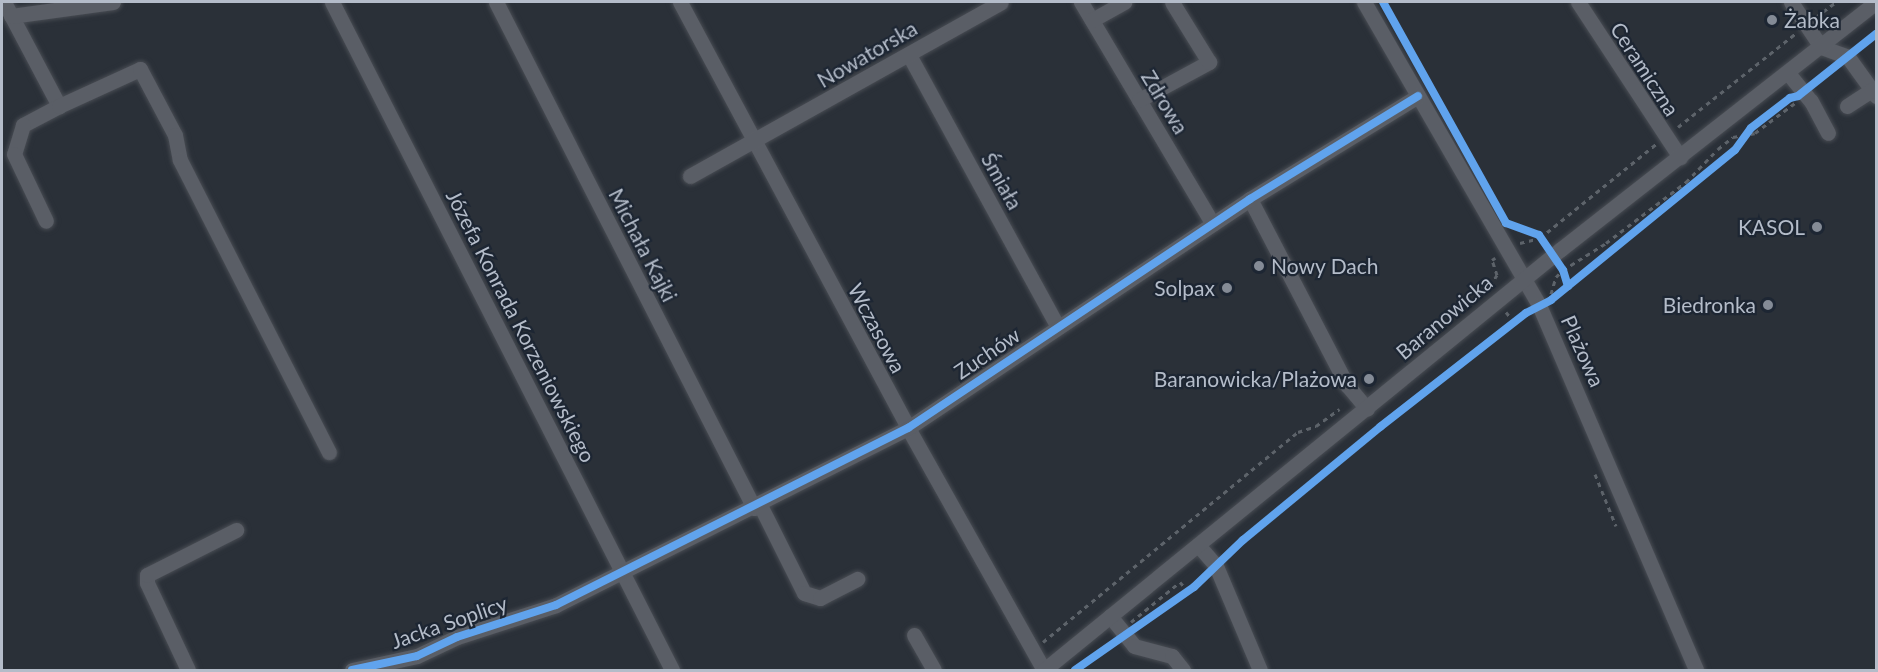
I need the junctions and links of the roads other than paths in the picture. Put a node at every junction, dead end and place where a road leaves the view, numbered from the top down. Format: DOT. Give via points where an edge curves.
graph roads {
  1 [pos="4,2"];
  2 [pos="113,2"];
  3 [pos="332,2"];
  4 [pos="496,2"];
  5 [pos="680,2"];
  6 [pos="1001,2"];
  7 [pos="1081,2"];
  8 [pos="1124,2"];
  9 [pos="1172,2"];
  10 [pos="1364,2"];
  11 [pos="1578,2"];
  12 [pos="1791,2"];
  13 [pos="1876,2"];
  14 [pos="11,16"];
  15 [pos="1092,20"];
  16 [pos="1821,47"];
  17 [pos="909,55"];
  18 [pos="1788,73"];
  19 [pos="1874,93"];
  20 [pos="1418,96"];
  21 [pos="1139,100"];
  22 [pos="59,106"];
  23 [pos="1847,106"];
  24 [pos="1828,133"];
  25 [pos="753,142"];
  26 [pos="1680,157"];
  27 [pos="690,176"];
  28 [pos="1250,199"];
  29 [pos="46,221"];
  30 [pos="1213,224"];
  31 [pos="1525,278"];
  32 [pos="1058,327"];
  33 [pos="1367,409"];
  34 [pos="908,428"];
  35 [pos="329,452"];
  36 [pos="757,507"];
  37 [pos="236,530"];
  38 [pos="1198,545"];
  39 [pos="623,573"];
  40 [pos="856,579"];
  41 [pos="556,605"];
  42 [pos="1110,616"];
  43 [pos="914,635"];
  44 [pos="1051,668"];
  45 [pos="188,670"];
  46 [pos="352,670"];
  47 [pos="672,670"];
  48 [pos="934,670"];
  49 [pos="1183,670"];
  50 [pos="1260,670"];
  51 [pos="1696,670"];
  1 -- 14 [label="street"];
  2 -- 14 [label="street"];
  3 -- 39 [label="street, Józefa Konrada Korzeniowskiego"];
  4 -- 36 [label="street, Michała Kajki"];
  5 -- 25 [label="street, Wczasowa"];
  6 -- 17 [label="street, Nowatorska"];
  7 -- 15 [label="street, Zdrowa"];
  8 -- 15 [label="street"];
  9 -- 21 [label="street" via="1209,62"];
  10 -- 20 [label="street, Plażowa"];
  11 -- 26 [label="street, Ceramiczna"];
  12 -- 16 [label="street"];
  13 -- 16 [label="street, Baranowicka"];
  14 -- 22 [label="street"];
  15 -- 21 [label="street, Zdrowa"];
  16 -- 18 [label="street, Baranowicka"];
  16 -- 19 [label="street" via="1848,57"];
  17 -- 25 [label="street, Nowatorska"];
  17 -- 32 [label="street, Śmiała"];
  18 -- 24 [label="street" via="1811,101"];
  18 -- 26 [label="street, Baranowicka"];
  19 -- 23 [label="street"];
  20 -- 28 [label="street, Zuchów"];
  20 -- 31 [label="street, Plażowa" via="1512,245"];
  21 -- 30 [label="street, Zdrowa"];
  22 -- 29 [label="street" via="23,125 14,154"];
  22 -- 35 [label="street" via="140,69 175,135 180,160"];
  25 -- 27 [label="street, Nowatorska"];
  25 -- 34 [label="street, Wczasowa"];
  26 -- 31 [label="street, Baranowicka"];
  28 -- 30 [label="street, Zuchów"];
  28 -- 33 [label="street" via="1294,290"];
  30 -- 32 [label="street, Zuchów"];
  31 -- 33 [label="street, Baranowicka"];
  31 -- 51 [label="street, Plażowa" via="1563,357"];
  32 -- 34 [label="street, Zuchów"];
  33 -- 38 [label="street, Baranowicka"];
  34 -- 36 [label="street, Zuchów"];
  34 -- 44 [label="street, Wczasowa" via="1032,651"];
  36 -- 39 [label="street, Zuchów"];
  36 -- 40 [label="street, Michała Kajki" via="804,593 820,598"];
  37 -- 45 [label="street" via="147,575 147,583"];
  38 -- 42 [label="street, Baranowicka"];
  38 -- 50 [label="street" via="1216,566"];
  39 -- 41 [label="street, Zuchów"];
  39 -- 47 [label="street, Józefa Konrada Korzeniowskiego"];
  41 -- 46 [label="street, Jacka Soplicy" via="457,637 417,656"];
  42 -- 44 [label="street, Baranowicka"];
  42 -- 49 [label="street" via="1134,646 1173,656"];
  43 -- 48 [label="street"];
}
